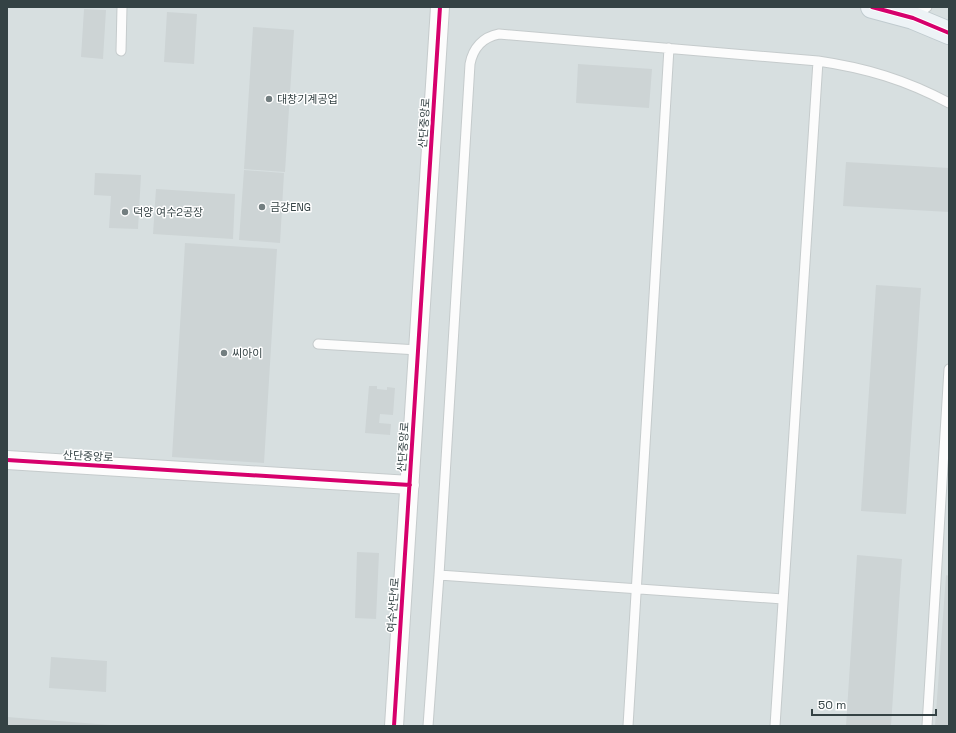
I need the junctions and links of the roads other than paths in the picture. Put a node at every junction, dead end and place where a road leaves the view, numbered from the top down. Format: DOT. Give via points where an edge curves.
graph roads {
  1 [pos="122,7"];
  2 [pos="440,7"];
  3 [pos="872,7"];
  4 [pos="920,13"];
  5 [pos="949,33"];
  6 [pos="669,48"];
  7 [pos="121,51"];
  8 [pos="818,61"];
  9 [pos="949,103"];
  10 [pos="318,344"];
  11 [pos="418,350"];
  12 [pos="949,369"];
  13 [pos="7,460"];
  14 [pos="410,485"];
  15 [pos="939,526"];
  16 [pos="949,526"];
  17 [pos="438,575"];
  18 [pos="636,589"];
  19 [pos="783,599"];
  20 [pos="394,726"];
  21 [pos="428,726"];
  22 [pos="628,726"];
  23 [pos="775,726"];
  24 [pos="927,726"];
  1 -- 7 [label="lane"];
  2 -- 11 [label="street, 산단중앙로"];
  3 -- 4 [label="street"];
  4 -- 5 [label="street"];
  6 -- 8 [label="lane"];
  6 -- 17 [label="lane" via="494,34 483,40 473,52 470,64"];
  6 -- 18 [label="lane"];
  8 -- 9 [label="lane" via="877,72"];
  8 -- 19 [label="lane"];
  10 -- 11 [label="lane"];
  11 -- 14 [label="street, 산단중앙로"];
  12 -- 15 [label="lane"];
  13 -- 14 [label="street, 산단중앙로"];
  14 -- 20 [label="street, 여수산단1로"];
  15 -- 16 [label="lane"];
  15 -- 24 [label="lane"];
  17 -- 18 [label="lane"];
  17 -- 21 [label="lane"];
  18 -- 19 [label="lane"];
  18 -- 22 [label="lane"];
  19 -- 23 [label="lane"];
}
